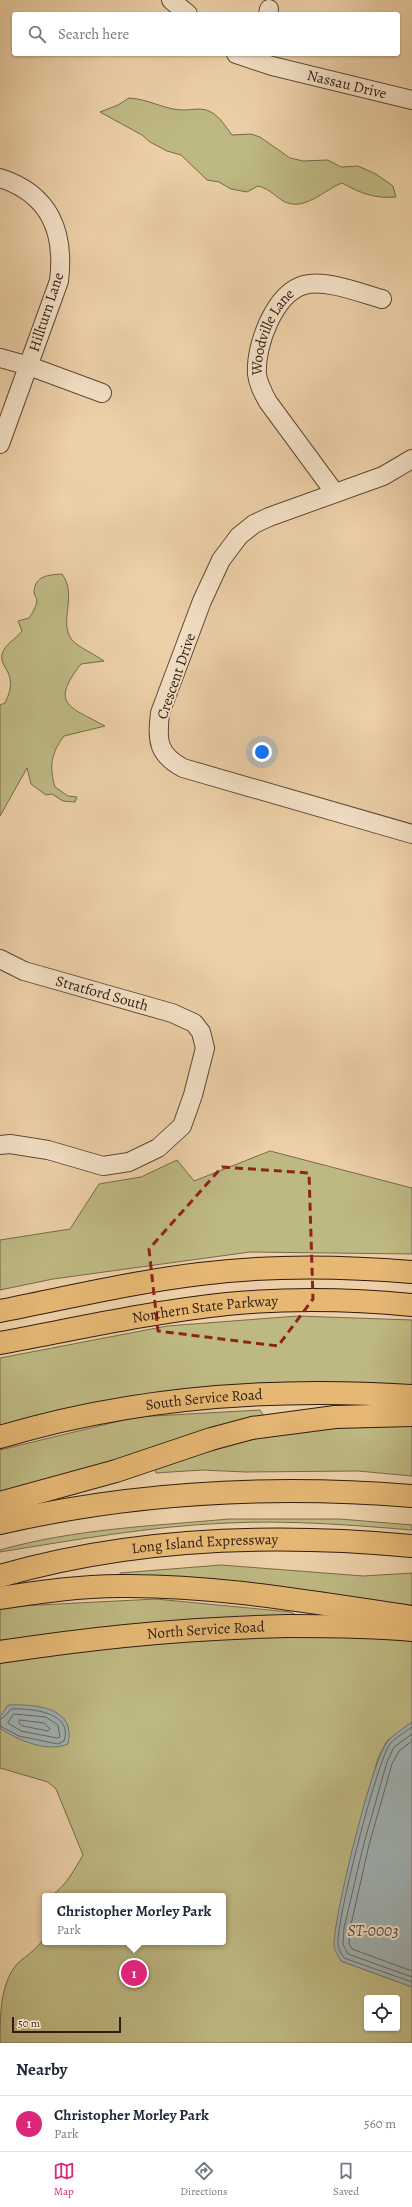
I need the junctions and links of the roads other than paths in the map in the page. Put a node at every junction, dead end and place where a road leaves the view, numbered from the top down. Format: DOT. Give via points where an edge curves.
graph roads {
  1 [pos="171,0"];
  2 [pos="186,12"];
  3 [pos="248,56"];
  4 [pos="259,58"];
  5 [pos="412,100"];
  6 [pos="0,178"];
  7 [pos="382,299"];
  8 [pos="0,358"];
  9 [pos="29,366"];
  10 [pos="102,392"];
  11 [pos="0,444"];
  12 [pos="412,459"];
  13 [pos="335,493"];
  14 [pos="412,834"];
  15 [pos="0,959"];
  16 [pos="0,1145"];
  17 [pos="412,1272"];
  18 [pos="412,1305"];
  19 [pos="0,1311"];
  20 [pos="0,1344"];
  21 [pos="412,1396"];
  22 [pos="412,1415"];
  23 [pos="0,1437"];
  24 [pos="412,1496"];
  25 [pos="0,1503"];
  26 [pos="0,1523"];
  27 [pos="412,1546"];
  28 [pos="0,1576"];
  29 [pos="0,1598"];
  30 [pos="412,1617"];
  31 [pos="412,1630"];
  32 [pos="0,1652"];
  1 -- 2 [label="street"];
  3 -- 4 [label="street, Nassau Drive"];
  4 -- 5 [label="street, Nassau Drive"];
  6 -- 9 [label="street, Hillturn Lane" via="28,191 42,204 56,228 60,241 62,259 59,281"];
  7 -- 13 [label="street, Woodville Lane" via="318,283 303,285 286,295 277,305 264,334 257,363 260,387 268,402"];
  8 -- 9 [label="street"];
  9 -- 10 [label="street"];
  9 -- 11 [label="street, Hillturn Lane"];
  12 -- 13 [label="street, Crescent Drive" via="383,476"];
  13 -- 14 [label="street, Crescent Drive" via="254,524 239,536 221,560 202,601 160,713 159,742 171,762 183,768"];
  15 -- 16 [label="street, Stratford South" via="24,971 172,1013 194,1023 202,1032 205,1048 182,1126 158,1148 138,1158 112,1166 103,1166 48,1150 10,1144"];
  17 -- 19 [label="main road" via="324,1268 225,1271 146,1282"];
  18 -- 20 [label="main road, Northern State Parkway" via="310,1300 228,1304 154,1314"];
  21 -- 23 [label="main road, South Service Road" via="312,1392 204,1398 90,1415"];
  22 -- 25 [label="main road" via="335,1417 252,1428 116,1471"];
  24 -- 26 [label="main road" via="318,1490 212,1493 106,1504"];
  27 -- 28 [label="main road, Long Island Expressway" via="320,1539 213,1540 107,1551"];
  29 -- 30 [label="main road" via="36,1592 119,1586 156,1587 251,1595"];
  31 -- 32 [label="main road, North Service Road" via="347,1626 208,1628 118,1635"];
}
